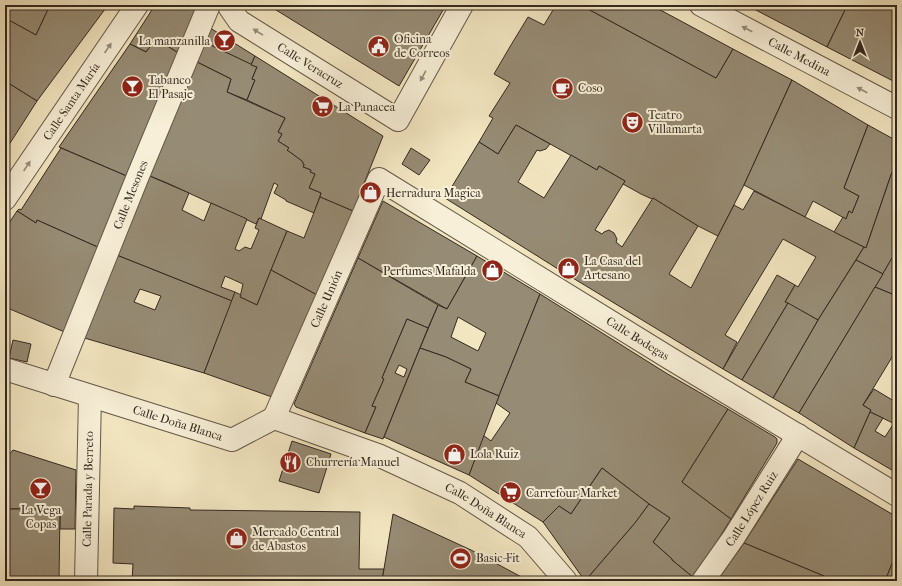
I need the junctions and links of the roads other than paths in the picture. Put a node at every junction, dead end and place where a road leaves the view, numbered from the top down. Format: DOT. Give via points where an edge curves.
graph roads {
  1 [pos="137,5"];
  2 [pos="209,5"];
  3 [pos="229,5"];
  4 [pos="462,5"];
  5 [pos="701,5"];
  6 [pos="897,108"];
  7 [pos="379,179"];
  8 [pos="5,199"];
  9 [pos="5,369"];
  10 [pos="54,385"];
  11 [pos="90,396"];
  12 [pos="274,418"];
  13 [pos="798,435"];
  14 [pos="897,495"];
  15 [pos="86,581"];
  16 [pos="566,581"];
  17 [pos="703,581"];
  8 -- 1 [label="street, Calle Santa María, one-way"];
  2 -- 10 [label="street, Calle Mesones"];
  4 -- 3 [label="street, Calle Veracruz, one-way" via="398,120 239,20"];
  6 -- 5 [label="street, Calle Medina, one-way"];
  7 -- 12 [label="street, Calle Unión"];
  7 -- 13 [label="street, Calle Bodegas"];
  9 -- 10 [label="street, Calle Doña Blanca"];
  10 -- 11 [label="street, Calle Doña Blanca"];
  11 -- 12 [label="street, Calle Doña Blanca" via="232,440"];
  11 -- 15 [label="street, Calle Parada y Berreto"];
  12 -- 16 [label="street, Calle Doña Blanca" via="378,455 460,493 528,537"];
  13 -- 14 [label="street, Calle Bodegas"];
  13 -- 17 [label="street, Calle López Ruiz"];
}
